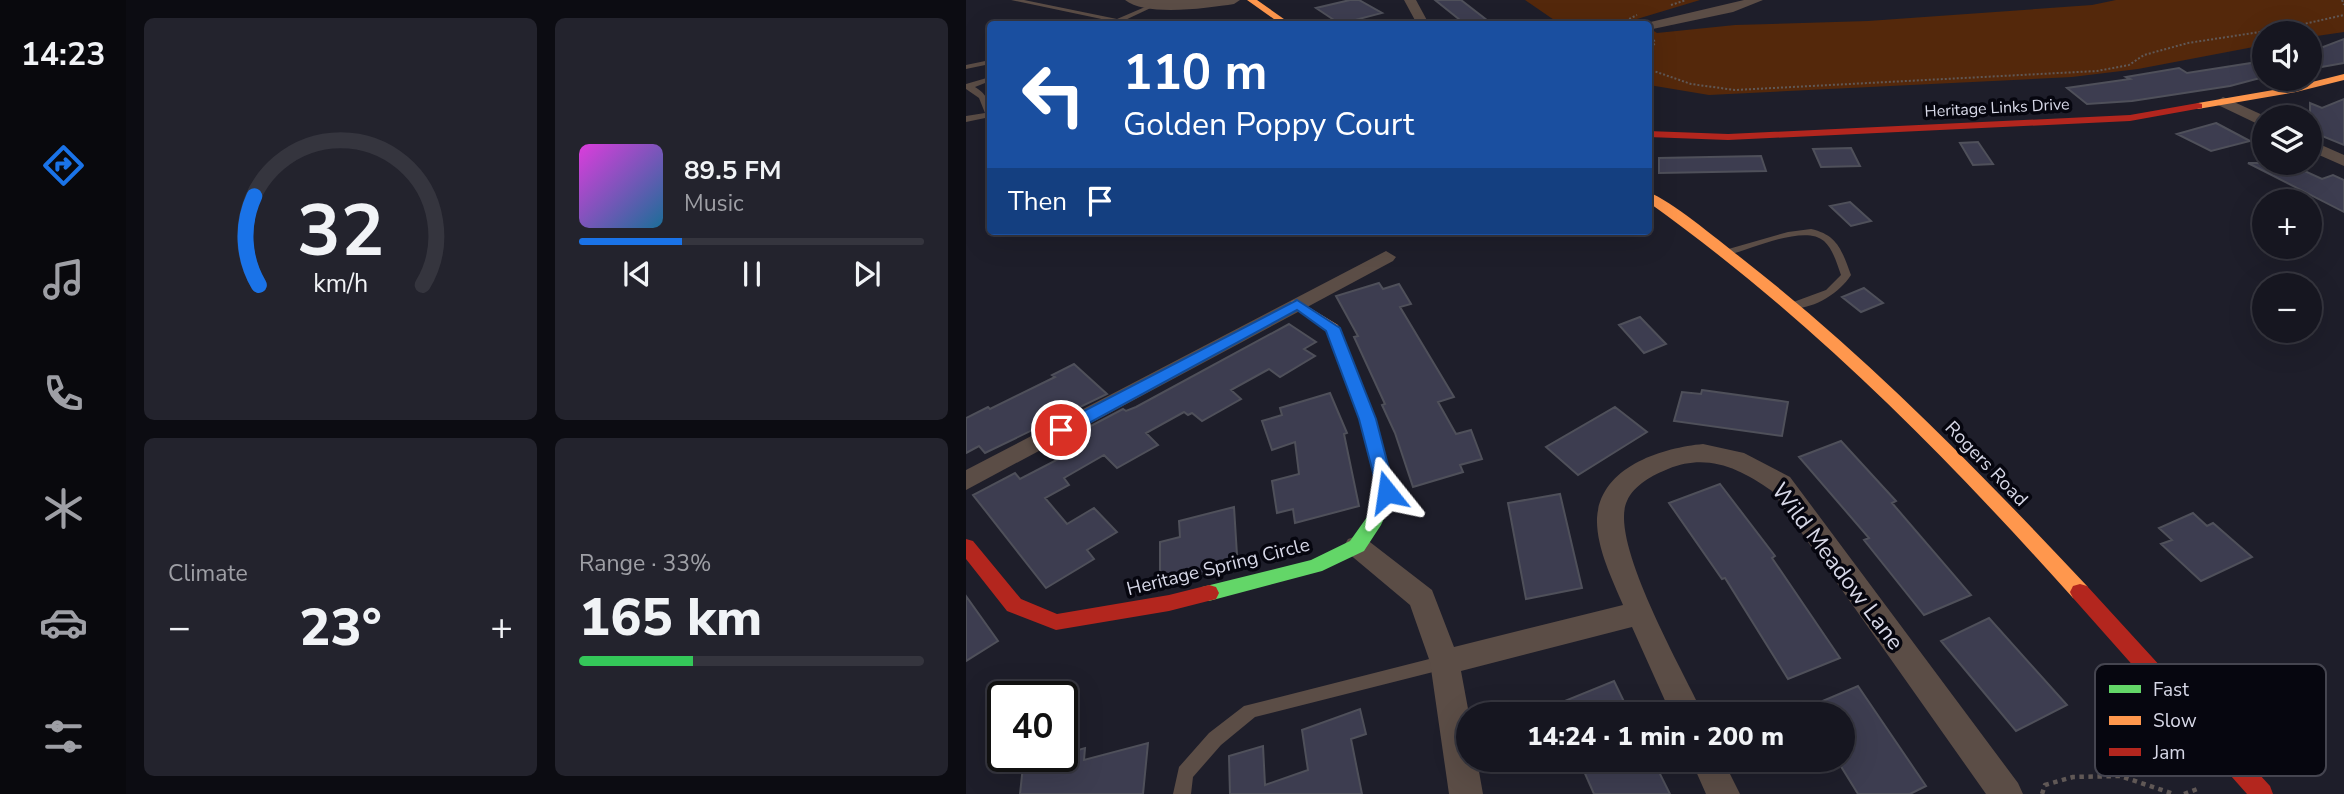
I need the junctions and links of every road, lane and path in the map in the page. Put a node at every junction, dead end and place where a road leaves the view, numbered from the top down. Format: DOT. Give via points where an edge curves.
graph roads {
  1 [pos="1018,0"];
  2 [pos="1131,0"];
  3 [pos="1234,0"];
  4 [pos="1251,0"];
  5 [pos="1410,0"];
  6 [pos="1757,0"];
  7 [pos="2342,0"];
  8 [pos="1154,5"];
  9 [pos="2344,5"];
  10 [pos="2344,15"];
  11 [pos="1107,21"];
  12 [pos="1119,21"];
  13 [pos="1282,21"];
  14 [pos="1421,21"];
  15 [pos="1652,25"];
  16 [pos="987,63"];
  17 [pos="966,67"];
  18 [pos="1652,71"];
  19 [pos="2344,77"];
  20 [pos="987,80"];
  21 [pos="966,87"];
  22 [pos="2223,102"];
  23 [pos="987,105"];
  24 [pos="987,116"];
  25 [pos="2252,116"];
  26 [pos="966,119"];
  27 [pos="1652,134"];
  28 [pos="2322,151"];
  29 [pos="2344,161"];
  30 [pos="1652,199"];
  31 [pos="1729,252"];
  32 [pos="1386,257"];
  33 [pos="1297,304"];
  34 [pos="1792,306"];
  35 [pos="966,481"];
  36 [pos="966,546"];
  37 [pos="1357,546"];
  38 [pos="1640,613"];
  39 [pos="1446,662"];
  40 [pos="2143,664"];
  41 [pos="1681,702"];
  42 [pos="1713,772"];
  43 [pos="2246,776"];
  44 [pos="2200,788"];
  45 [pos="1182,794"];
  46 [pos="1466,794"];
  47 [pos="1723,794"];
  48 [pos="2006,794"];
  49 [pos="2042,794"];
  50 [pos="2174,794"];
  51 [pos="2184,794"];
  52 [pos="2262,794"];
  1 -- 11 [label="lane"];
  2 -- 8 [label="street"];
  3 -- 8 [label="street" via="1186,7"];
  4 -- 13 [label="street"];
  5 -- 14 [label="street"];
  6 -- 15 [label="street"];
  7 -- 9 [label="path"];
  8 -- 12 [label="lane"];
  10 -- 18 [label="path" via="2188,43 2144,55 2129,65 2097,71 1718,90"];
  16 -- 17 [label="lane"];
  19 -- 22 [label="street, Heritage Links Drive"];
  20 -- 21 [label="lane"];
  21 -- 23 [label="lane" via="979,92"];
  22 -- 25 [label="street"];
  22 -- 27 [label="street, Heritage Links Drive" via="2111,119 1706,138"];
  24 -- 26 [label="lane"];
  28 -- 29 [label="street"];
  30 -- 31 [label="street, Rogers Road"];
  31 -- 34 [label="street, Rogers Road"];
  31 -- 34 [label="lane" via="1804,233 1821,234 1832,243 1846,275 1839,287"];
  32 -- 33 [label="street"];
  33 -- 35 [label="street"];
  33 -- 37 [label="street" via="1333,328 1367,419 1387,492"];
  34 -- 40 [label="street, Rogers Road" via="1919,423"];
  36 -- 37 [label="street, Heritage Spring Circle" via="1014,605 1056,622 1169,603 1315,566"];
  37 -- 39 [label="street" via="1422,597"];
  38 -- 39 [label="street"];
  38 -- 41 [label="street, Wild Meadow Lane"];
  38 -- 48 [label="street, Wild Meadow Lane" via="1619,561 1610,514 1621,486 1646,468 1676,456 1715,453 1748,462 1781,484"];
  39 -- 45 [label="lane" via="1250,710 1215,739 1185,774"];
  39 -- 46 [label="street"];
  42 -- 47 [label="street"];
  43 -- 52 [label="street, Rogers Road"];
  44 -- 51 [label="path"];
  49 -- 50 [label="path" via="2045,785 2073,777 2120,776"];
}
